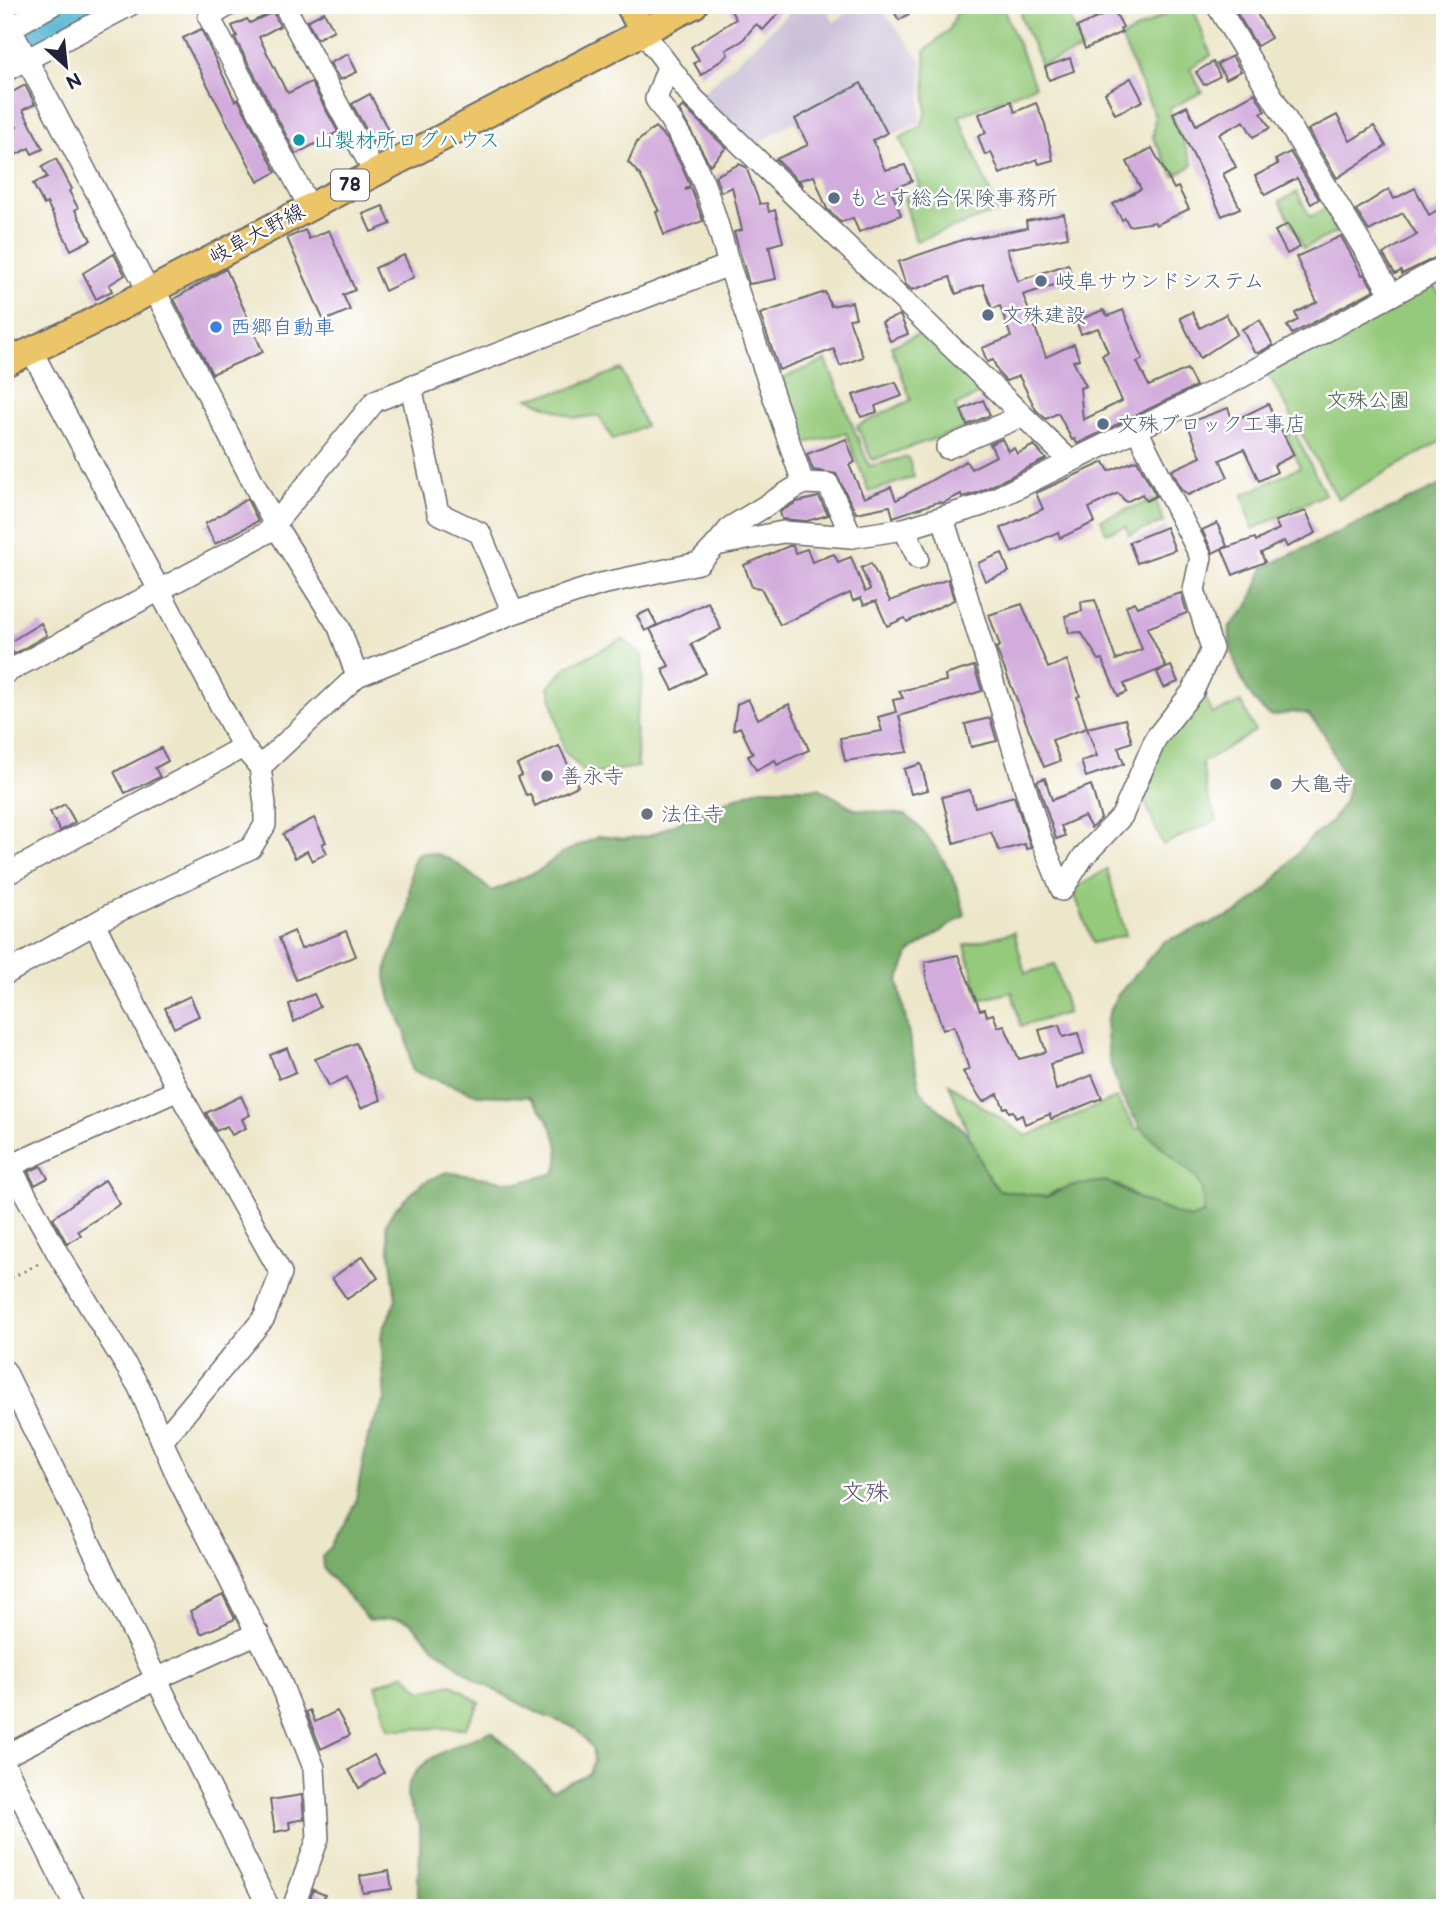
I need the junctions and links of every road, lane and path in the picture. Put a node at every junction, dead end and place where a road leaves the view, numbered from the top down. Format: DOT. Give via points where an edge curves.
graph roads {
  1 [pos="52,5"];
  2 [pos="130,5"];
  3 [pos="229,5"];
  4 [pos="284,5"];
  5 [pos="629,5"];
  6 [pos="694,5"];
  7 [pos="1217,5"];
  8 [pos="7,26"];
  9 [pos="643,32"];
  10 [pos="27,60"];
  11 [pos="668,67"];
  12 [pos="5,71"];
  13 [pos="374,172"];
  14 [pos="309,206"];
  15 [pos="729,265"];
  16 [pos="1445,266"];
  17 [pos="151,290"];
  18 [pos="1392,295"];
  19 [pos="32,352"];
  20 [pos="5,363"];
  21 [pos="411,386"];
  22 [pos="1022,416"];
  23 [pos="1137,430"];
  24 [pos="947,448"];
  25 [pos="1069,460"];
  26 [pos="803,483"];
  27 [pos="943,517"];
  28 [pos="275,525"];
  29 [pos="904,529"];
  30 [pos="852,537"];
  31 [pos="716,545"];
  32 [pos="918,558"];
  33 [pos="160,589"];
  34 [pos="513,613"];
  35 [pos="5,673"];
  36 [pos="357,676"];
  37 [pos="243,747"];
  38 [pos="260,766"];
  39 [pos="5,875"];
  40 [pos="94,925"];
  41 [pos="5,974"];
  42 [pos="178,1090"];
  43 [pos="8,1162"];
  44 [pos="58,1254"];
  45 [pos="5,1281"];
  46 [pos="5,1371"];
  47 [pos="162,1440"];
  48 [pos="258,1633"];
  49 [pos="156,1679"];
  50 [pos="5,1756"];
  51 [pos="5,1765"];
  52 [pos="76,1908"];
  53 [pos="269,1908"];
  54 [pos="293,1908"];
  1 -- 8 [label="street"];
  2 -- 10 [label="street"];
  3 -- 14 [label="street" via="209,17"];
  4 -- 13 [label="street"];
  5 -- 9 [label="main road"];
  6 -- 9 [label="main road, 岐阜大野線 / 78"];
  7 -- 18 [label="street"];
  8 -- 10 [label="street"];
  9 -- 11 [label="street"];
  9 -- 13 [label="main road, 岐阜大野線 / 78"];
  10 -- 12 [label="street"];
  10 -- 17 [label="street"];
  11 -- 15 [label="street" via="656,99 694,157 710,194"];
  11 -- 22 [label="street" via="694,98"];
  13 -- 14 [label="main road, 岐阜大野線 / 78"];
  14 -- 17 [label="main road, 岐阜大野線 / 78"];
  15 -- 21 [label="street"];
  15 -- 26 [label="street"];
  16 -- 18 [label="street"];
  17 -- 19 [label="main road, 岐阜大野線 / 78"];
  17 -- 28 [label="street"];
  18 -- 23 [label="street"];
  19 -- 20 [label="main road, 岐阜大野線 / 78"];
  19 -- 33 [label="street"];
  21 -- 28 [label="street" via="375,401"];
  21 -- 34 [label="street" via="438,513 480,533"];
  22 -- 24 [label="street"];
  22 -- 25 [label="street"];
  23 -- 25 [label="street"];
  23 -- 27 [label="street" via="1201,557 1194,590 1212,649 1193,691 1156,738 1122,816 1083,857 1062,890 1040,836"];
  25 -- 27 [label="street" via="982,505"];
  26 -- 30 [label="street" via="828,484"];
  26 -- 31 [label="street" via="731,527"];
  27 -- 29 [label="street"];
  28 -- 33 [label="street"];
  28 -- 36 [label="street" via="340,627"];
  29 -- 30 [label="street"];
  29 -- 32 [label="street"];
  30 -- 31 [label="street" via="783,532"];
  31 -- 34 [label="street" via="699,563 601,584"];
  33 -- 35 [label="street"];
  33 -- 37 [label="street"];
  34 -- 36 [label="street"];
  36 -- 38 [label="street"];
  37 -- 38 [label="street"];
  37 -- 39 [label="street"];
  38 -- 40 [label="street" via="265,825 251,848"];
  40 -- 41 [label="street"];
  40 -- 42 [label="street"];
  42 -- 43 [label="street"];
  42 -- 47 [label="street" via="281,1273 264,1318"];
  43 -- 44 [label="street"];
  44 -- 45 [label="path"];
  44 -- 47 [label="street" via="129,1368"];
  46 -- 49 [label="street"];
  47 -- 48 [label="street"];
  48 -- 49 [label="street"];
  48 -- 54 [label="street" via="314,1768 318,1838"];
  49 -- 50 [label="street"];
  49 -- 53 [label="street"];
  51 -- 52 [label="street"];
}
